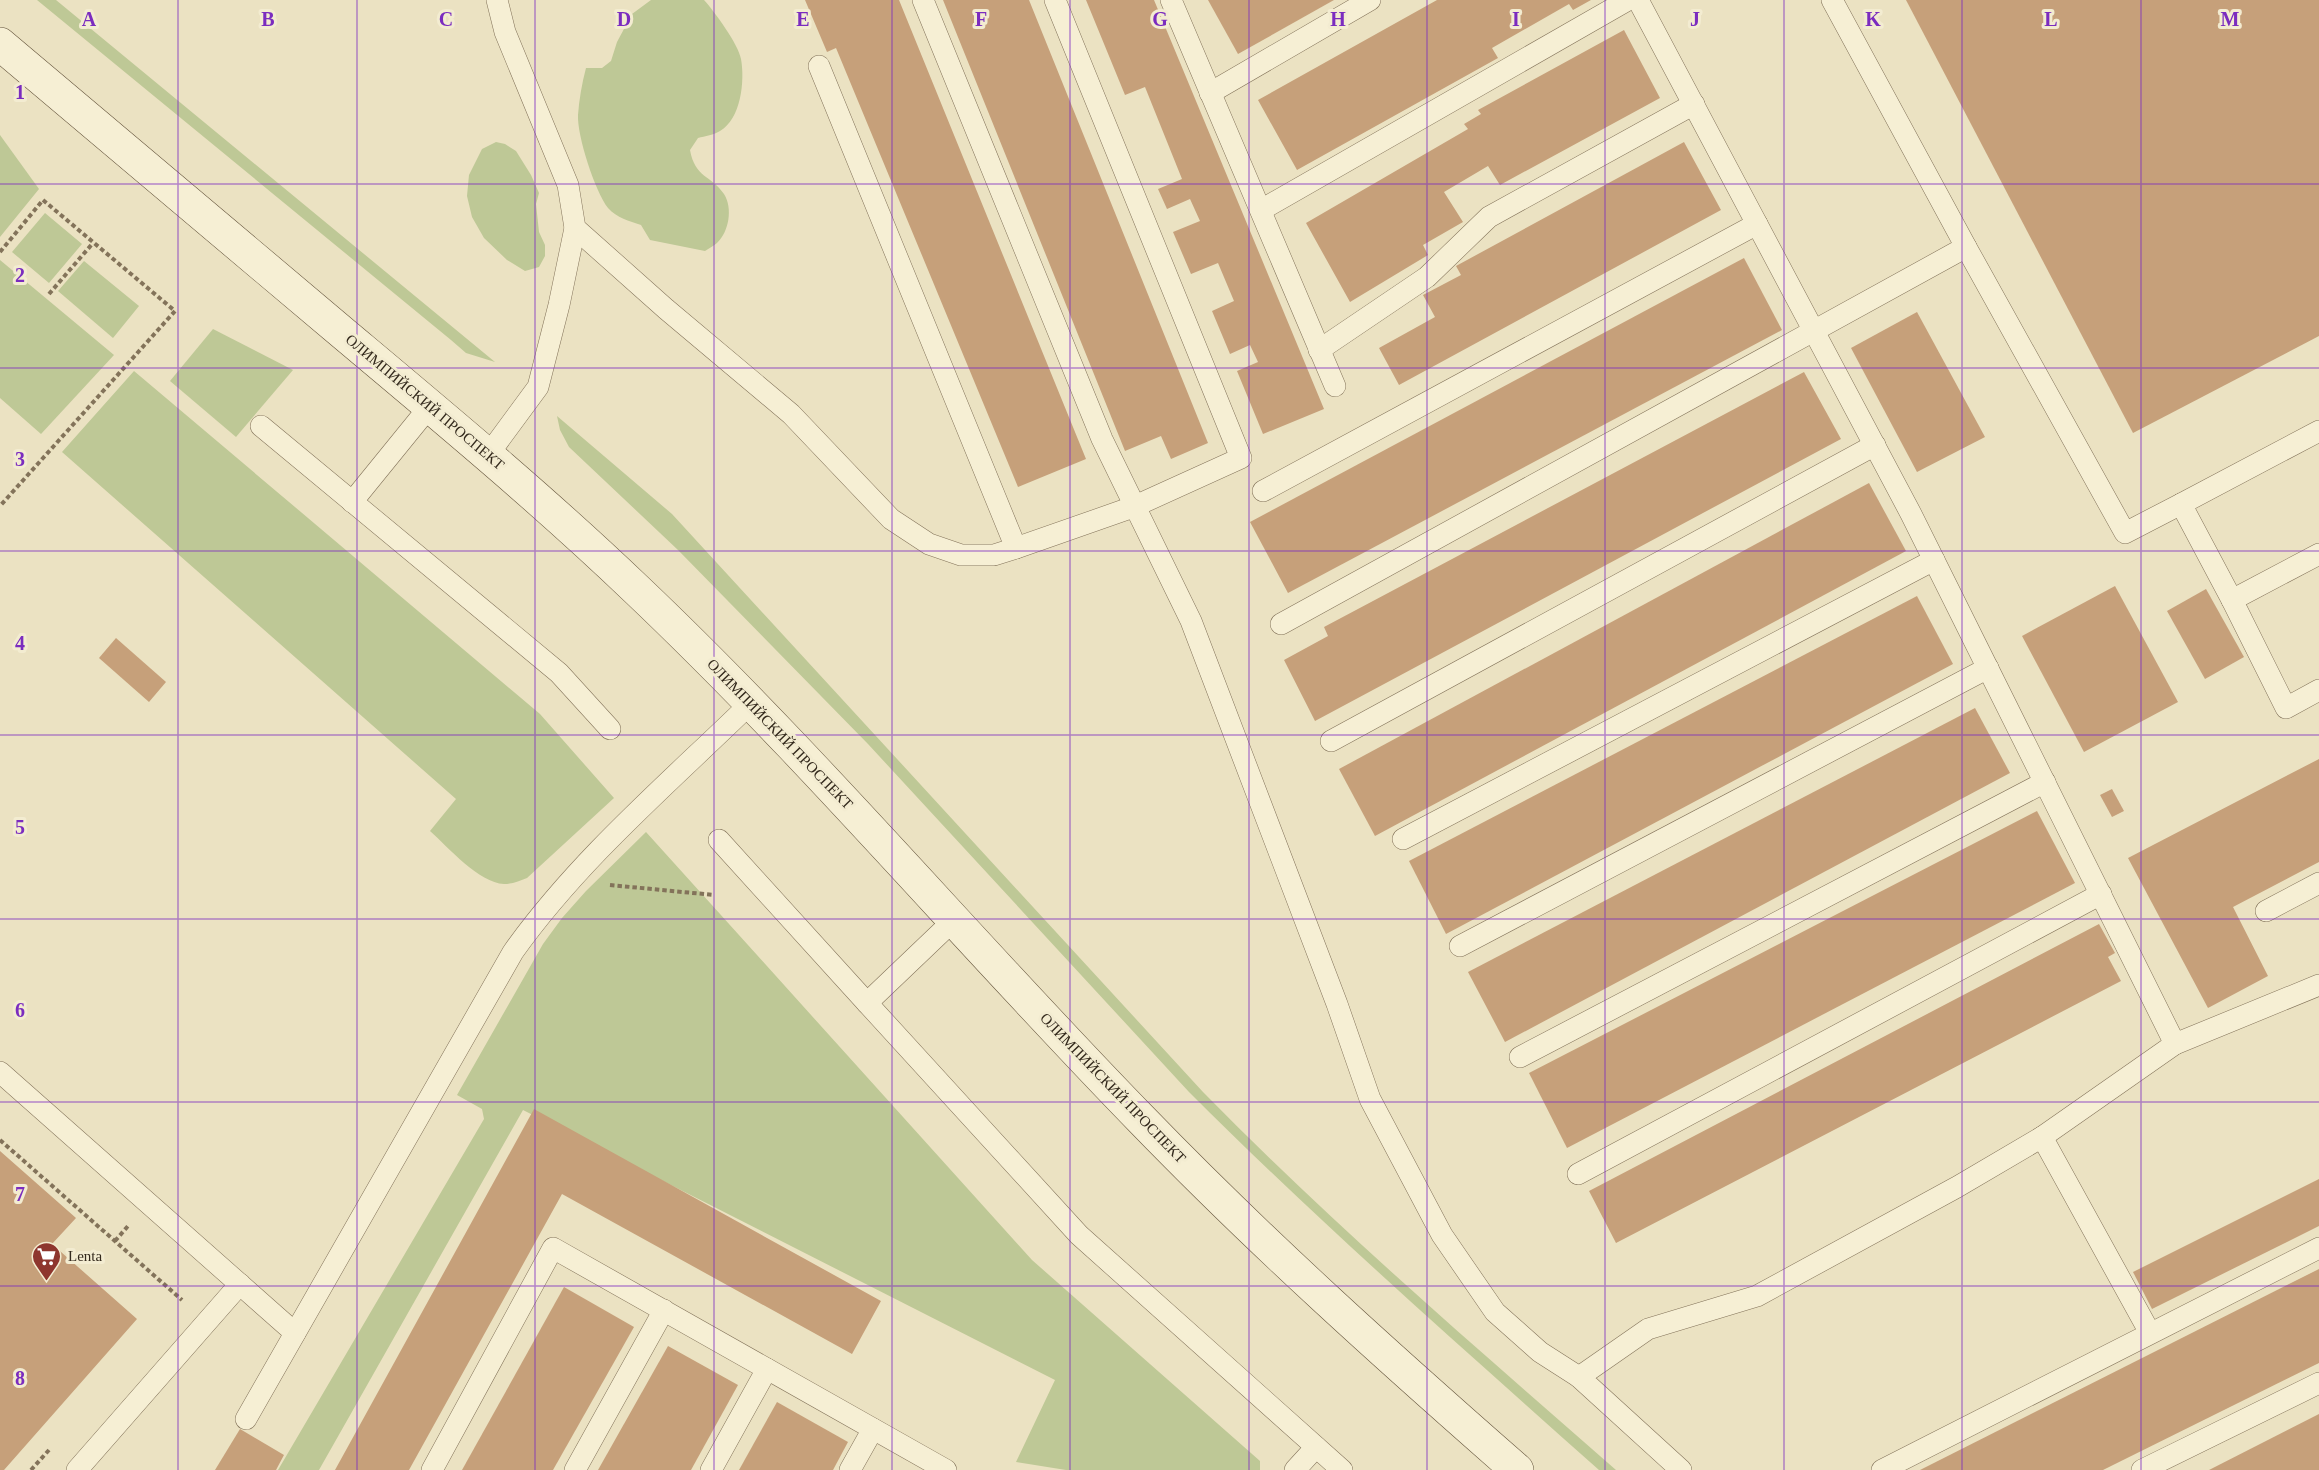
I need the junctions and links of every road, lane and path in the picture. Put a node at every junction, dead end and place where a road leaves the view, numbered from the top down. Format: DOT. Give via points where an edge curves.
graph roads {
  1 [pos="497,0"];
  2 [pos="923,0"];
  3 [pos="1055,0"];
  4 [pos="1171,0"];
  5 [pos="1370,0"];
  6 [pos="1628,0"];
  7 [pos="1638,0"];
  8 [pos="1832,0"];
  9 [pos="0,44"];
  10 [pos="819,66"];
  11 [pos="1210,93"];
  12 [pos="1694,104"];
  13 [pos="1261,210"];
  14 [pos="1757,224"];
  15 [pos="575,228"];
  16 [pos="93,243"];
  17 [pos="1966,247"];
  18 [pos="0,252"];
  19 [pos="50,294"];
  20 [pos="1814,331"];
  21 [pos="1319,350"];
  22 [pos="1335,387"];
  23 [pos="430,406"];
  24 [pos="261,426"];
  25 [pos="2319,431"];
  26 [pos="1875,445"];
  27 [pos="488,455"];
  28 [pos="1263,491"];
  29 [pos="352,502"];
  30 [pos="2181,504"];
  31 [pos="0,506"];
  32 [pos="1133,507"];
  33 [pos="1016,548"];
  34 [pos="2319,554"];
  35 [pos="1934,560"];
  36 [pos="2232,600"];
  37 [pos="1281,624"];
  38 [pos="1988,668"];
  39 [pos="2319,690"];
  40 [pos="752,702"];
  41 [pos="610,729"];
  42 [pos="1331,741"];
  43 [pos="2044,782"];
  44 [pos="1403,839"];
  45 [pos="719,840"];
  46 [pos="569,881"];
  47 [pos="2319,883"];
  48 [pos="2101,894"];
  49 [pos="714,895"];
  50 [pos="2266,910"];
  51 [pos="955,919"];
  52 [pos="1460,946"];
  53 [pos="2319,985"];
  54 [pos="867,1003"];
  55 [pos="2175,1044"];
  56 [pos="1520,1057"];
  57 [pos="0,1072"];
  58 [pos="2042,1137"];
  59 [pos="0,1140"];
  60 [pos="1578,1174"];
  61 [pos="2319,1248"];
  62 [pos="240,1284"];
  63 [pos="664,1310"];
  64 [pos="207,1321"];
  65 [pos="295,1333"];
  66 [pos="2150,1333"];
  67 [pos="767,1369"];
  68 [pos="1580,1377"];
  69 [pos="2319,1383"];
  70 [pos="246,1419"];
  71 [pos="873,1429"];
  72 [pos="1316,1447"];
  73 [pos="76,1470"];
  74 [pos="432,1470"];
  75 [pos="575,1470"];
  76 [pos="711,1470"];
  77 [pos="850,1470"];
  78 [pos="946,1470"];
  79 [pos="1295,1470"];
  80 [pos="1342,1470"];
  81 [pos="1517,1470"];
  82 [pos="1681,1470"];
  83 [pos="1882,1470"];
  84 [pos="2142,1470"];
  1 -- 15 [label="lane" via="505,32 568,185"];
  2 -- 32 [label="lane"];
  3 -- 32 [label="lane" via="1241,458"];
  4 -- 11 [label="lane"];
  5 -- 11 [label="lane"];
  6 -- 13 [label="lane"];
  7 -- 12 [label="lane"];
  8 -- 17 [label="lane"];
  9 -- 23 [label="street, ОЛИМПИЙСКИЙ ПРОСПЕКТ"];
  10 -- 33 [label="lane"];
  11 -- 13 [label="lane"];
  12 -- 14 [label="lane"];
  12 -- 21 [label="lane" via="1489,217 1426,277"];
  13 -- 21 [label="lane"];
  14 -- 20 [label="lane"];
  14 -- 28 [label="lane"];
  15 -- 27 [label="lane" via="538,387"];
  15 -- 33 [label="lane" via="791,414 891,519 929,544 961,555 994,555"];
  16 -- 18 [label="path" via="43,200"];
  16 -- 19 [label="path"];
  16 -- 31 [label="path" via="175,311"];
  17 -- 20 [label="lane"];
  17 -- 30 [label="lane" via="2125,533"];
  20 -- 26 [label="lane"];
  20 -- 37 [label="lane"];
  21 -- 22 [label="lane"];
  23 -- 27 [label="street, ОЛИМПИЙСКИЙ ПРОСПЕКТ"];
  23 -- 29 [label="lane"];
  24 -- 29 [label="lane"];
  25 -- 30 [label="lane"];
  26 -- 35 [label="lane"];
  26 -- 42 [label="lane"];
  27 -- 40 [label="street, ОЛИМПИЙСКИЙ ПРОСПЕКТ" via="635,588"];
  29 -- 41 [label="lane" via="559,673"];
  30 -- 36 [label="lane"];
  32 -- 33 [label="lane"];
  32 -- 68 [label="lane" via="1191,621 1370,1099 1442,1235 1495,1312 1540,1352"];
  34 -- 36 [label="lane"];
  35 -- 38 [label="lane"];
  35 -- 44 [label="lane"];
  36 -- 39 [label="lane" via="2286,708"];
  38 -- 43 [label="lane"];
  38 -- 52 [label="lane"];
  40 -- 46 [label="lane"];
  40 -- 51 [label="street, ОЛИМПИЙСКИЙ ПРОСПЕКТ"];
  43 -- 48 [label="lane"];
  43 -- 56 [label="lane"];
  45 -- 54 [label="lane"];
  46 -- 49 [label="path"];
  46 -- 65 [label="lane" via="513,952"];
  47 -- 50 [label="lane"];
  48 -- 55 [label="lane"];
  48 -- 60 [label="lane"];
  51 -- 54 [label="lane"];
  51 -- 81 [label="street, ОЛИМПИЙСКИЙ ПРОСПЕКТ" via="1074,1050 1208,1187 1366,1336"];
  53 -- 55 [label="lane"];
  54 -- 72 [label="lane" via="1079,1235"];
  55 -- 58 [label="lane"];
  57 -- 62 [label="lane"];
  58 -- 66 [label="lane"];
  58 -- 68 [label="lane" via="1757,1296 1648,1329"];
  59 -- 64 [label="path"];
  61 -- 66 [label="lane"];
  62 -- 64 [label="lane"];
  62 -- 65 [label="lane"];
  63 -- 67 [label="lane"];
  63 -- 74 [label="lane" via="553,1248"];
  63 -- 75 [label="lane"];
  64 -- 73 [label="lane"];
  65 -- 70 [label="lane"];
  66 -- 83 [label="lane"];
  67 -- 71 [label="lane"];
  67 -- 76 [label="lane"];
  68 -- 82 [label="lane"];
  69 -- 84 [label="lane"];
  71 -- 77 [label="lane"];
  71 -- 78 [label="lane"];
  72 -- 79 [label="lane"];
  72 -- 80 [label="lane"];
}
